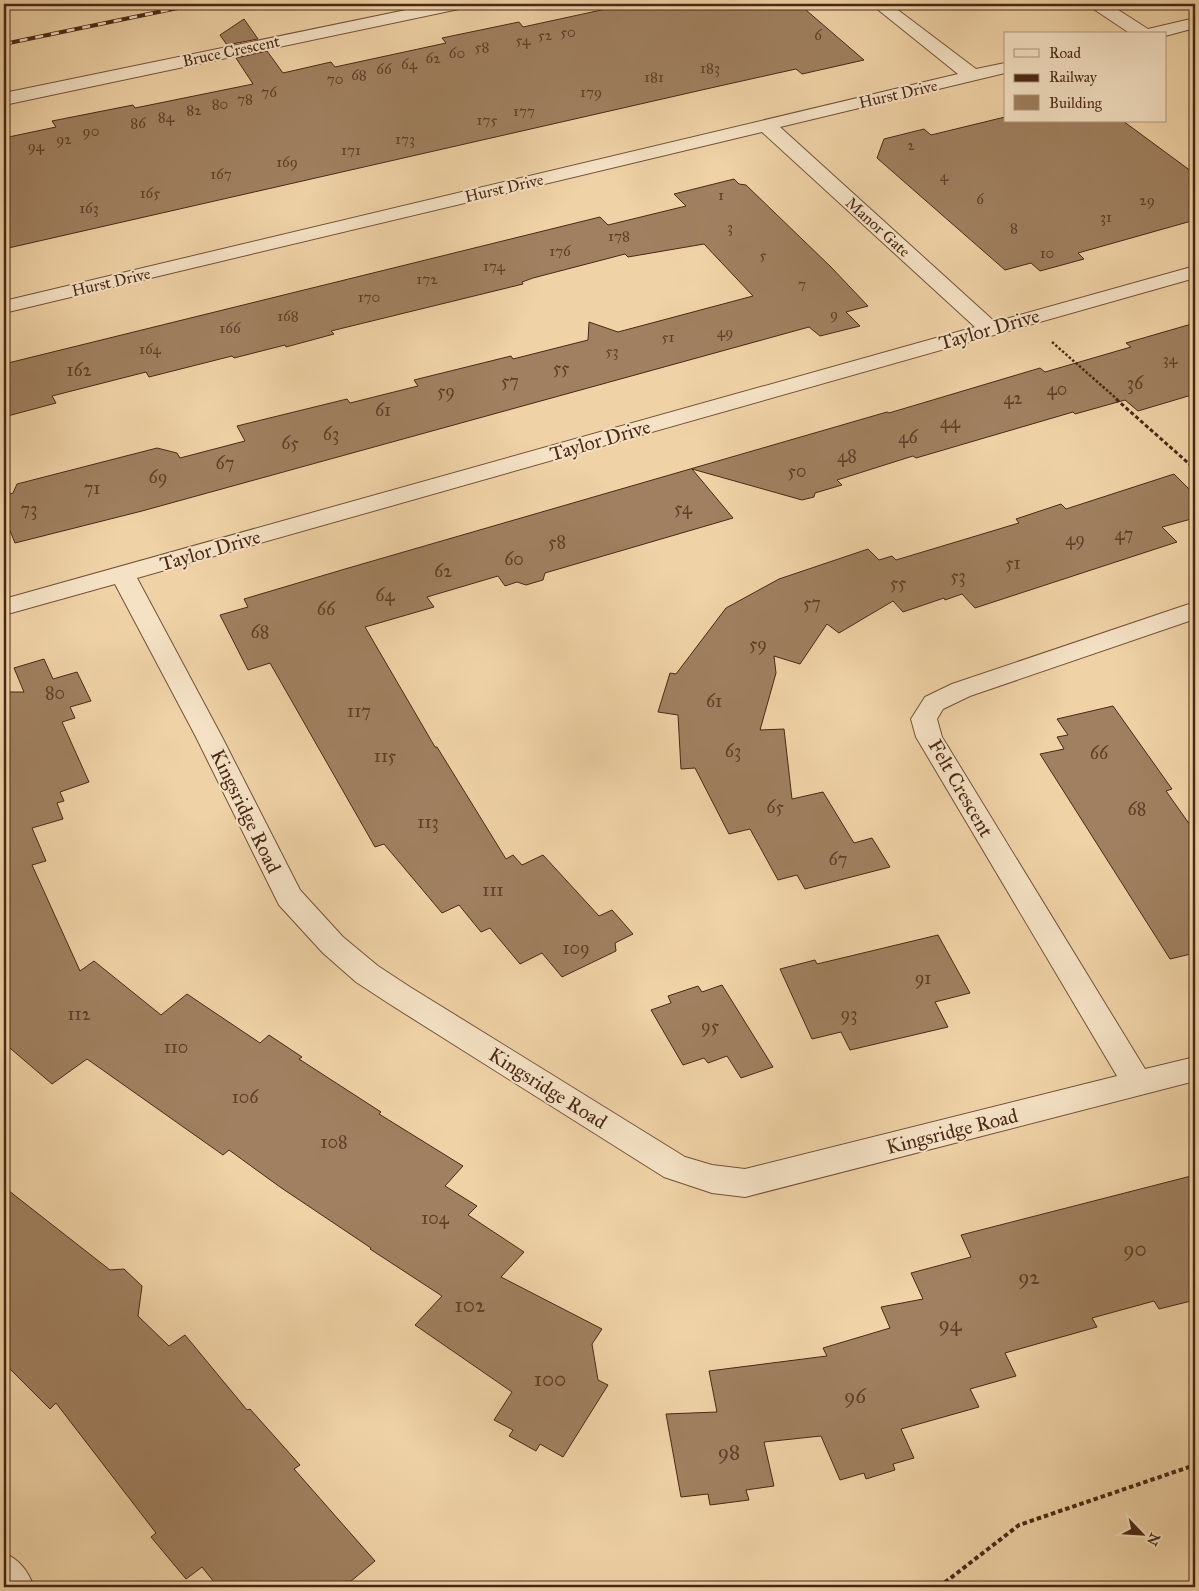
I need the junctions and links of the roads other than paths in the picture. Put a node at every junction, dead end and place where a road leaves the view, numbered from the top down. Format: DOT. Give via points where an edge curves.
graph roads {
  1 [pos="459,4"];
  2 [pos="879,4"];
  3 [pos="1098,4"];
  4 [pos="1195,23"];
  5 [pos="1140,32"];
  6 [pos="1159,32"];
  7 [pos="1004,68"];
  8 [pos="973,76"];
  9 [pos="4,99"];
  10 [pos="766,125"];
  11 [pos="1195,272"];
  12 [pos="4,308"];
  13 [pos="990,329"];
  14 [pos="123,575"];
  15 [pos="4,608"];
  16 [pos="1195,610"];
  17 [pos="1195,1069"];
  18 [pos="1138,1084"];
  19 [pos="4,1570"];
  20 [pos="15,1587"];
  1 -- 9 [label="street, Bruce Crescent"];
  2 -- 8 [label="street"];
  3 -- 5 [label="street"];
  4 -- 6 [label="street"];
  7 -- 8 [label="street, Hurst Drive"];
  8 -- 10 [label="street, Hurst Drive"];
  10 -- 12 [label="street, Hurst Drive"];
  10 -- 13 [label="street, Manor Gate"];
  11 -- 13 [label="street, Taylor Drive"];
  13 -- 14 [label="street, Taylor Drive"];
  14 -- 15 [label="street, Taylor Drive"];
  14 -- 18 [label="street, Kingsridge Road" via="289,897 333,945 367,974 399,995 675,1168 712,1179 745,1182"];
  16 -- 18 [label="street, Felt Crescent" via="961,690 934,703 924,719 929,737"];
  17 -- 18 [label="street, Kingsridge Road"];
  19 -- 20 [label="street"];
}
